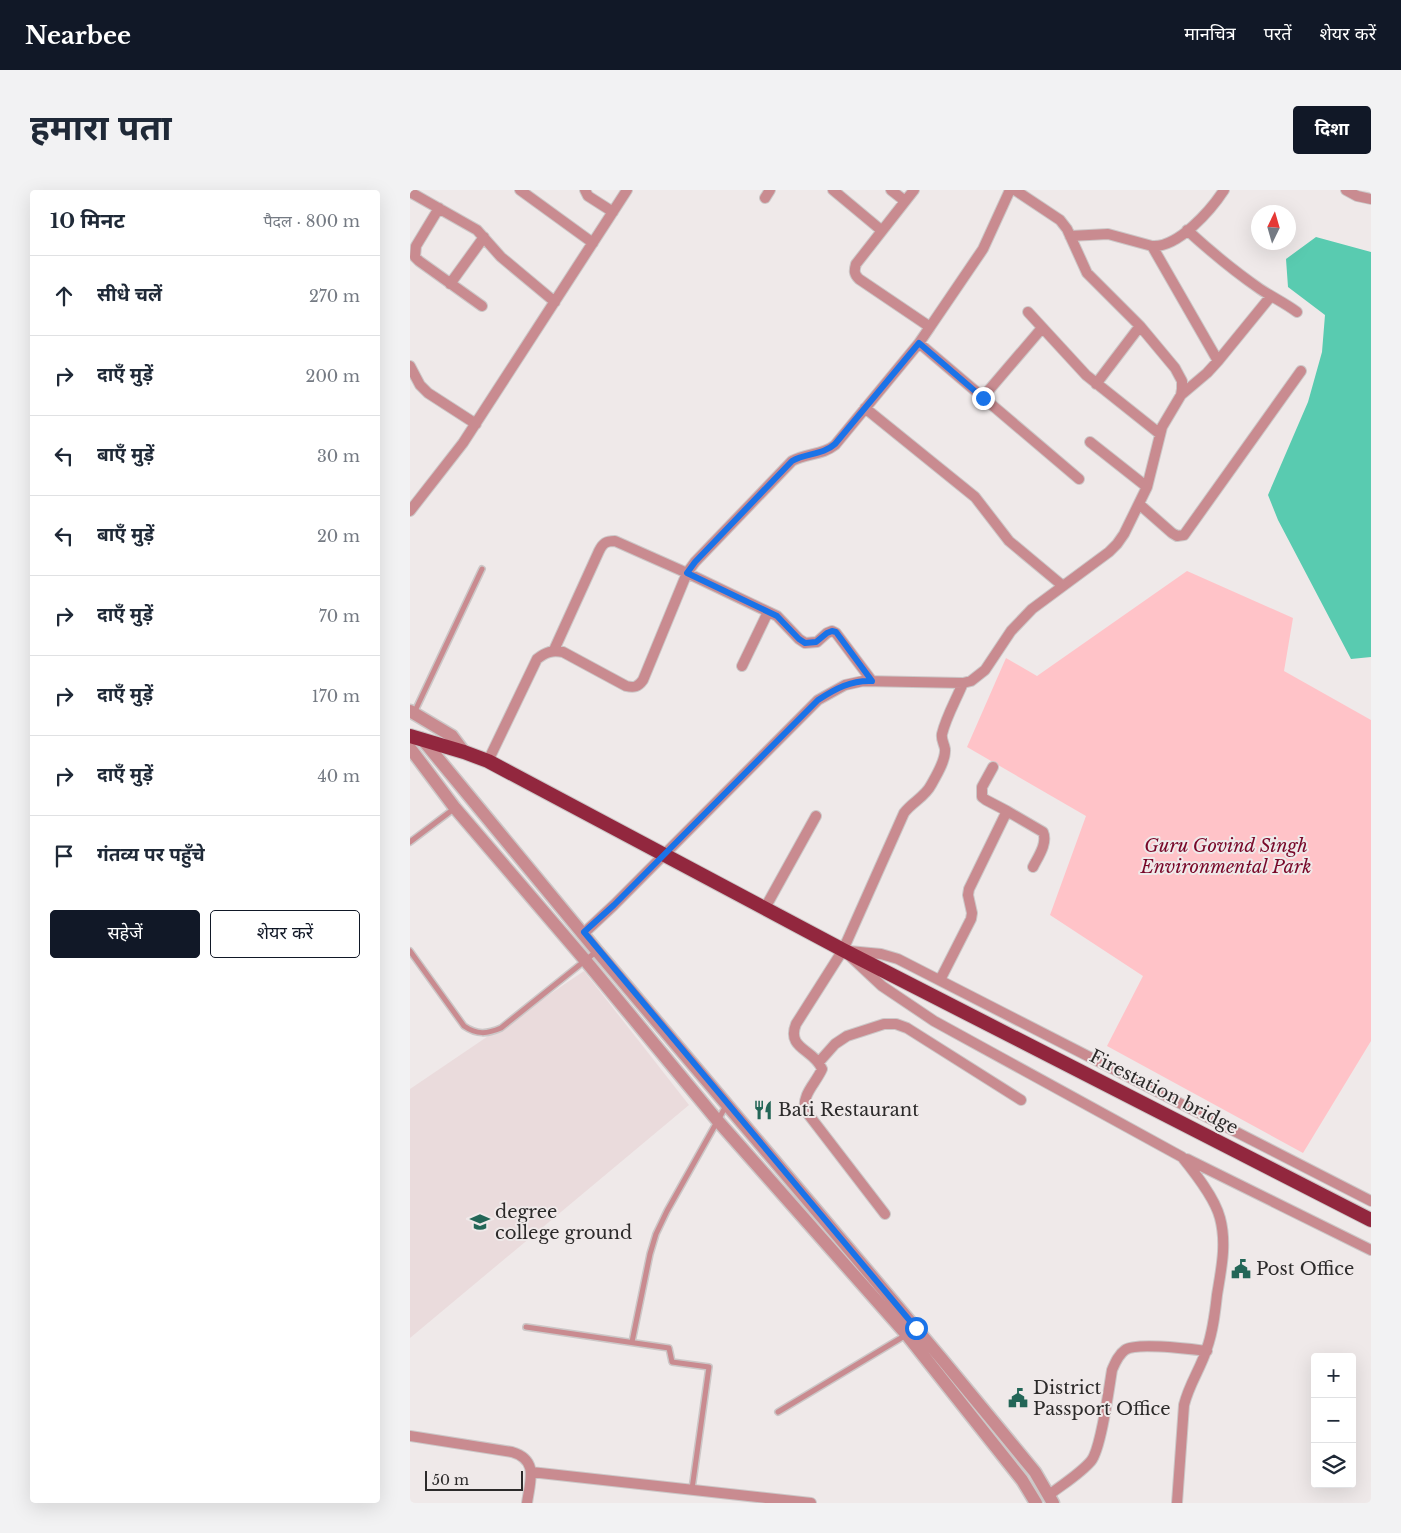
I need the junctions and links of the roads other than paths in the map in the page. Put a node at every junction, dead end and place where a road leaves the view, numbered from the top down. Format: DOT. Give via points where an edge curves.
graph roads {
  1 [pos="520,190"];
  2 [pos="585,190"];
  3 [pos="627,190"];
  4 [pos="833,190"];
  5 [pos="891,190"];
  6 [pos="914,190"];
  7 [pos="1010,190"];
  8 [pos="1015,190"];
  9 [pos="1224,190"];
  10 [pos="1346,190"];
  11 [pos="410,192"];
  12 [pos="1371,199"];
  13 [pos="905,201"];
  14 [pos="439,208"];
  15 [pos="613,212"];
  16 [pos="881,230"];
  17 [pos="1187,230"];
  18 [pos="1070,236"];
  19 [pos="484,237"];
  20 [pos="593,243"];
  21 [pos="1152,246"];
  22 [pos="450,284"];
  23 [pos="1271,296"];
  24 [pos="554,302"];
  25 [pos="482,306"];
  26 [pos="1028,312"];
  27 [pos="1297,312"];
  28 [pos="1140,326"];
  29 [pos="930,327"];
  30 [pos="1042,328"];
  31 [pos="919,343"];
  32 [pos="1218,362"];
  33 [pos="410,366"];
  34 [pos="1301,371"];
  35 [pos="1096,384"];
  36 [pos="1181,395"];
  37 [pos="983,398"];
  38 [pos="865,408"];
  39 [pos="476,424"];
  40 [pos="1160,434"];
  41 [pos="1090,442"];
  42 [pos="1079,479"];
  43 [pos="1146,487"];
  44 [pos="1139,504"];
  45 [pos="410,511"];
  46 [pos="482,568"];
  47 [pos="687,573"];
  48 [pos="1063,586"];
  49 [pos="768,612"];
  50 [pos="554,650"];
  51 [pos="742,666"];
  52 [pos="872,681"];
  53 [pos="962,684"];
  54 [pos="412,712"];
  55 [pos="416,737"];
  56 [pos="410,748"];
  57 [pos="464,752"];
  58 [pos="488,761"];
  59 [pos="993,767"];
  60 [pos="455,808"];
  61 [pos="1007,811"];
  62 [pos="816,816"];
  63 [pos="410,842"];
  64 [pos="663,855"];
  65 [pos="1033,867"];
  66 [pos="765,908"];
  67 [pos="584,932"];
  68 [pos="843,950"];
  69 [pos="410,951"];
  70 [pos="598,951"];
  71 [pos="585,960"];
  72 [pos="940,980"];
  73 [pos="819,1062"];
  74 [pos="1021,1100"];
  75 [pos="727,1104"];
  76 [pos="717,1120"];
  77 [pos="1182,1157"];
  78 [pos="1371,1201"];
  79 [pos="885,1214"];
  80 [pos="1371,1220"];
  81 [pos="1371,1250"];
  82 [pos="526,1326"];
  83 [pos="912,1332"];
  84 [pos="632,1342"];
  85 [pos="1207,1350"];
  86 [pos="778,1412"];
  87 [pos="410,1436"];
  88 [pos="531,1472"];
  89 [pos="692,1489"];
  90 [pos="1051,1499"];
  91 [pos="773,1500"];
  92 [pos="527,1503"];
  93 [pos="811,1503"];
  94 [pos="1036,1503"];
  95 [pos="1177,1503"];
  1 -- 20 [label="street"];
  2 -- 15 [label="street" via="588,196"];
  3 -- 15 [label="street"];
  4 -- 16 [label="street"];
  5 -- 13 [label="street"];
  6 -- 13 [label="street"];
  7 -- 29 [label="street" via="983,249"];
  8 -- 18 [label="street" via="1060,220"];
  9 -- 17 [label="street" via="1206,215"];
  10 -- 12 [label="street"];
  11 -- 14 [label="street"];
  13 -- 16 [label="street"];
  14 -- 19 [label="street" via="468,223"];
  14 -- 22 [label="street" via="414,252 415,257"];
  15 -- 20 [label="street"];
  16 -- 29 [label="street" via="856,264 855,275"];
  17 -- 21 [label="street" via="1168,244"];
  17 -- 23 [label="street"];
  18 -- 21 [label="street" via="1108,234"];
  18 -- 28 [label="street" via="1087,273"];
  19 -- 22 [label="street"];
  19 -- 24 [label="street" via="501,257"];
  20 -- 24 [label="street"];
  21 -- 32 [label="street"];
  22 -- 25 [label="street"];
  23 -- 27 [label="street"];
  23 -- 32 [label="street"];
  24 -- 39 [label="street"];
  26 -- 30 [label="street"];
  28 -- 35 [label="street"];
  28 -- 36 [label="street" via="1180,374"];
  29 -- 31 [label="street"];
  30 -- 35 [label="street"];
  30 -- 37 [label="street"];
  31 -- 37 [label="street"];
  31 -- 38 [label="street"];
  32 -- 36 [label="street"];
  33 -- 39 [label="street" via="428,393"];
  34 -- 44 [label="street" via="1184,535 1172,533"];
  35 -- 40 [label="street"];
  36 -- 40 [label="street"];
  37 -- 42 [label="street"];
  38 -- 47 [label="street" via="829,450 792,461"];
  38 -- 48 [label="street" via="975,497 1009,541"];
  39 -- 45 [label="street"];
  40 -- 43 [label="street"];
  41 -- 43 [label="street"];
  43 -- 44 [label="street"];
  44 -- 48 [label="street" via="1117,544"];
  46 -- 54 [label="lane"];
  47 -- 49 [label="street"];
  47 -- 50 [label="street" via="615,541 608,541 603,544"];
  47 -- 50 [label="street" via="639,686 626,686"];
  48 -- 53 [label="street" via="1020,621 985,670"];
  49 -- 51 [label="street"];
  49 -- 52 [label="street" via="782,620 805,643 816,642 827,633 836,632"];
  50 -- 58 [label="street" via="537,659"];
  52 -- 53 [label="street"];
  52 -- 64 [label="street" via="845,685 818,700"];
  53 -- 68 [label="street" via="943,730 944,757 931,786 904,813"];
  54 -- 57 [label="street" via="452,736"];
  55 -- 57 [label="highway, Firestation bridge"];
  55 -- 67 [label="street"];
  56 -- 60 [label="street"];
  57 -- 58 [label="highway, Firestation bridge"];
  58 -- 64 [label="highway, Firestation bridge"];
  59 -- 61 [label="street" via="982,787 982,796"];
  60 -- 63 [label="lane"];
  60 -- 71 [label="street"];
  61 -- 65 [label="street" via="1045,836"];
  61 -- 72 [label="street" via="969,889 971,919"];
  62 -- 66 [label="street"];
  64 -- 66 [label="highway, Firestation bridge"];
  64 -- 67 [label="street"];
  66 -- 68 [label="highway, Firestation bridge"];
  67 -- 70 [label="street"];
  68 -- 72 [label="street" via="898,958"];
  68 -- 73 [label="street" via="793,1031 798,1044"];
  68 -- 77 [label="street" via="882,986 934,1021"];
  68 -- 80 [label="highway, Firestation bridge"];
  69 -- 71 [label="lane" via="464,1026 473,1032 487,1034 501,1028"];
  70 -- 71 [label="lane"];
  70 -- 75 [label="street"];
  71 -- 76 [label="street"];
  72 -- 78 [label="street"];
  73 -- 74 [label="street" via="847,1036 884,1024 896,1024"];
  73 -- 79 [label="street" via="822,1069 805,1096 805,1110"];
  75 -- 76 [label="lane"];
  75 -- 83 [label="street"];
  76 -- 83 [label="street"];
  76 -- 84 [label="lane" via="656,1234"];
  77 -- 81 [label="street"];
  77 -- 85 [label="street" via="1201,1179 1220,1217 1223,1237 1223,1258"];
  82 -- 84 [label="lane"];
  83 -- 86 [label="lane"];
  83 -- 90 [label="street" via="1035,1472"];
  83 -- 94 [label="street"];
  84 -- 89 [label="lane" via="668,1348 672,1362 709,1367"];
  85 -- 90 [label="street" via="1141,1346 1126,1349 1112,1370 1092,1459"];
  85 -- 95 [label="street" via="1184,1405"];
  87 -- 88 [label="street" via="523,1455 529,1461"];
  88 -- 89 [label="street"];
  88 -- 92 [label="street"];
  89 -- 91 [label="street"];
  91 -- 93 [label="street"];
}
